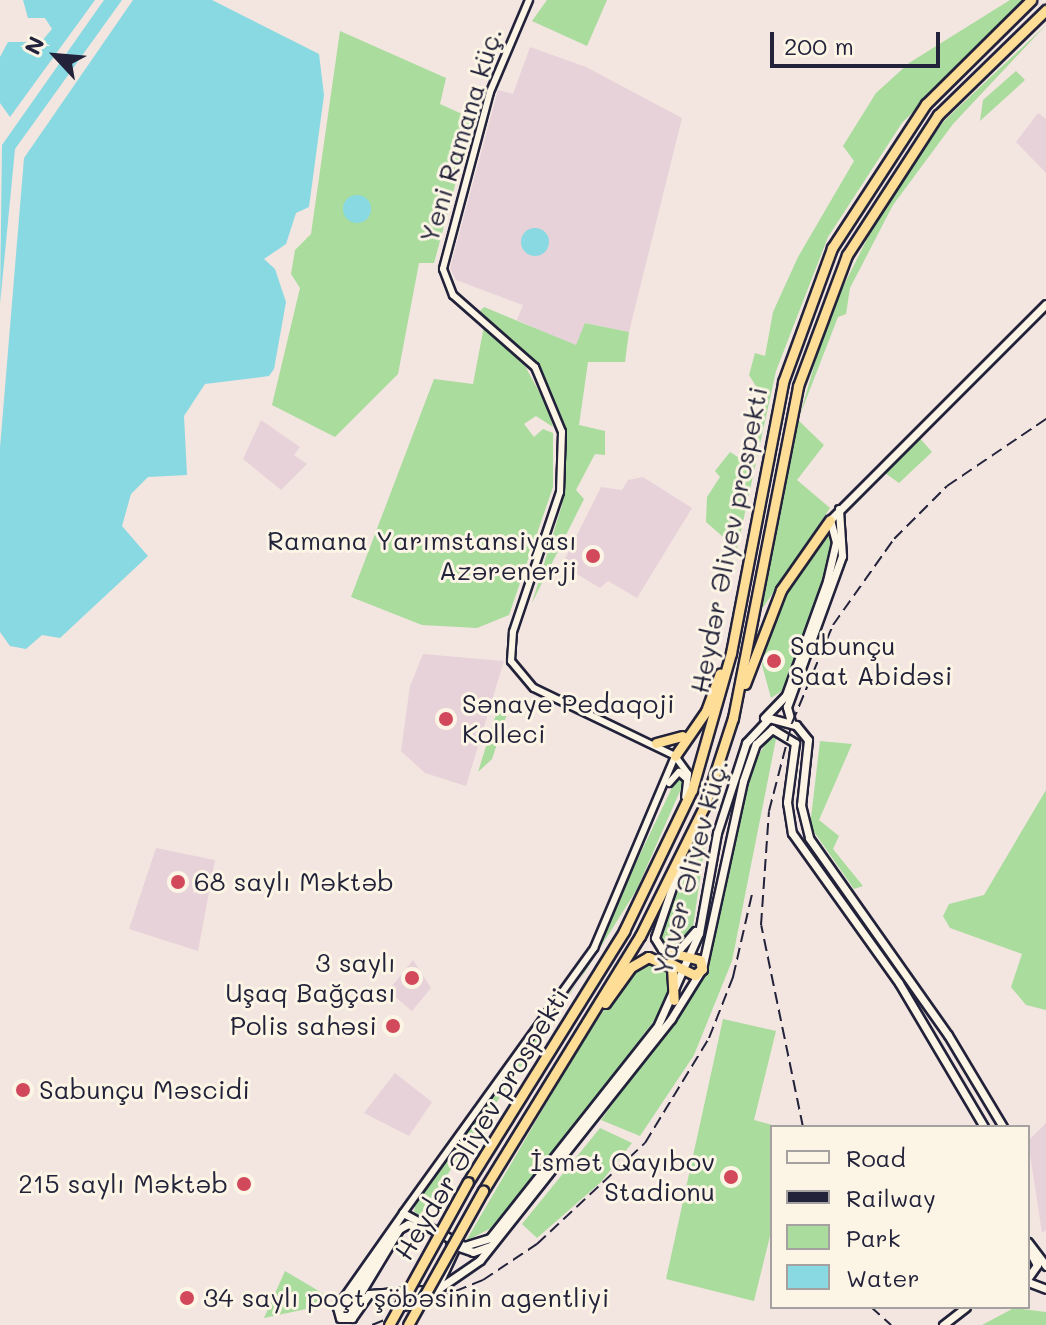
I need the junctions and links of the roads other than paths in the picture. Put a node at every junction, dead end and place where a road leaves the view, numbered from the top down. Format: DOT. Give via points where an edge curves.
graph roads {
  1 [pos="529,0"];
  2 [pos="1031,0"];
  3 [pos="1046,10"];
  4 [pos="1046,304"];
  5 [pos="839,509"];
  6 [pos="830,520"];
  7 [pos="741,596"];
  8 [pos="733,718"];
  9 [pos="759,722"];
  10 [pos="792,723"];
  11 [pos="688,732"];
  12 [pos="656,743"];
  13 [pos="795,743"];
  14 [pos="809,750"];
  15 [pos="675,756"];
  16 [pos="789,778"];
  17 [pos="805,779"];
  18 [pos="687,788"];
  19 [pos="727,797"];
  20 [pos="739,798"];
  21 [pos="660,800"];
  22 [pos="675,831"];
  23 [pos="688,844"];
  24 [pos="705,894"];
  25 [pos="669,957"];
  26 [pos="690,957"];
  27 [pos="702,969"];
  28 [pos="685,971"];
  29 [pos="674,1000"];
  30 [pos="556,1070"];
  31 [pos="983,1125"];
  32 [pos="1002,1125"];
  33 [pos="403,1213"];
  34 [pos="498,1241"];
  35 [pos="455,1244"];
  36 [pos="1030,1248"];
  37 [pos="1030,1249"];
  38 [pos="1046,1266"];
  39 [pos="1030,1277"];
  40 [pos="432,1291"];
  41 [pos="963,1309"];
  42 [pos="944,1324"];
  43 [pos="389,1325"];
  44 [pos="408,1325"];
  1 -- 12 [label="street, Yeni Ramana küç." via="490,92 444,278 453,295 535,367 562,432 560,492 510,643 512,665 534,688"];
  2 -- 7 [label="highway, Heydər Əliyev prospekti" via="926,104 832,248 783,382"];
  3 -- 8 [label="highway, Heydər Əliyev prospekti" via="963,87 915,144 831,288 798,386"];
  4 -- 5 [label="main road"];
  5 -- 6 [label="main road"];
  5 -- 10 [label="main road" via="842,556 787,707"];
  6 -- 8 [label="highway" via="781,590"];
  6 -- 9 [label="main road" via="835,554 816,615 786,695"];
  7 -- 11 [label="highway" via="714,694"];
  7 -- 22 [label="highway, Heydər Əliyev prospekti" via="717,714"];
  8 -- 23 [label="highway, Heydər Əliyev prospekti"];
  9 -- 10 [label="main road" via="773,718"];
  9 -- 19 [label="main road, Yavər Əliyev küç."];
  10 -- 14 [label="main road" via="806,735"];
  11 -- 12 [label="highway"];
  11 -- 15 [label="highway"];
  12 -- 15 [label="street, Yeni Ramana küç."];
  13 -- 14 [label="main road" via="802,758"];
  13 -- 16 [label="main road"];
  13 -- 20 [label="main road, Yavər Əliyev küç." via="781,730 764,732"];
  14 -- 17 [label="main road"];
  15 -- 18 [label="street" via="687,771"];
  15 -- 21 [label="street"];
  16 -- 17 [label="main road" via="800,760"];
  16 -- 31 [label="main road" via="787,815 797,843 899,983"];
  17 -- 32 [label="main road" via="801,815 809,838 924,999"];
  18 -- 21 [label="street" via="679,772"];
  18 -- 22 [label="street"];
  19 -- 20 [label="main road" via="729,820"];
  19 -- 24 [label="main road, Yavər Əliyev küç."];
  20 -- 27 [label="main road, Yavər Əliyev küç."];
  21 -- 33 [label="street" via="589,955"];
  22 -- 43 [label="highway, Heydər Əliyev prospekti, bridge" via="624,931 468,1182"];
  23 -- 25 [label="main road" via="655,933"];
  23 -- 30 [label="highway, Heydər Əliyev prospekti" via="640,936"];
  24 -- 25 [label="main road" via="690,942"];
  24 -- 26 [label="main road, Yavər Əliyev küç."];
  25 -- 26 [label="highway"];
  25 -- 28 [label="highway"];
  25 -- 29 [label="highway" via="677,979"];
  25 -- 30 [label="highway" via="648,957 634,964"];
  26 -- 27 [label="highway" via="701,961"];
  26 -- 28 [label="main road, Yavər Əliyev küç."];
  27 -- 28 [label="highway" via="697,975"];
  27 -- 34 [label="main road, Yavər Əliyev küç." via="660,1034"];
  28 -- 29 [label="main road, Yavər Əliyev küç."];
  29 -- 35 [label="main road, Yavər Əliyev küç." via="502,1227 474,1246"];
  30 -- 44 [label="highway, Heydər Əliyev prospekti, bridge"];
  33 -- 35 [label="main road"];
  33 -- 35 [label="main road" via="346,1310 404,1225"];
  33 -- 40 [label="main road" via="336,1314 349,1320 373,1293"];
  34 -- 35 [label="main road" via="478,1252"];
  34 -- 40 [label="main road, Yavər Əliyev küç." via="469,1270"];
  35 -- 40 [label="main road"];
  36 -- 38 [label="main road"];
  37 -- 39 [label="main road" via="1037,1265"];
  41 -- 42 [label="main road"];
}
